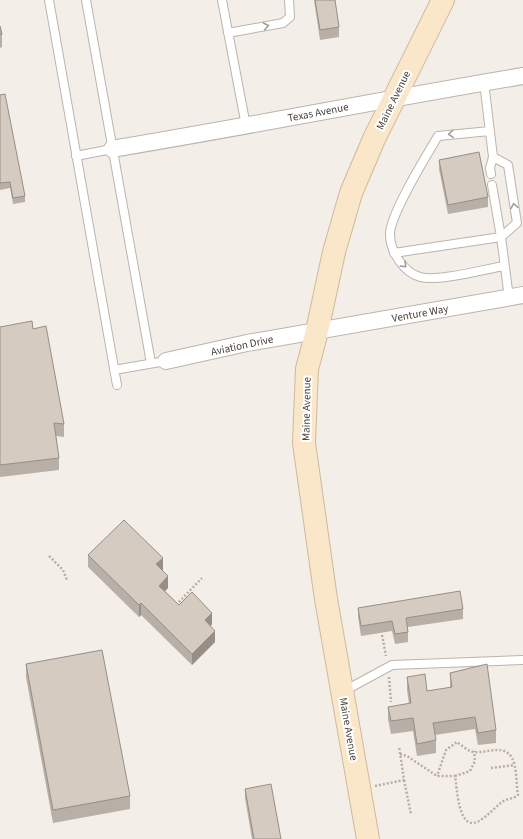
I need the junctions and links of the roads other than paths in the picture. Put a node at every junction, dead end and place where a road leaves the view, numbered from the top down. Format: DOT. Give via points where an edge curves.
graph roads {
  1 [pos="48,0"];
  2 [pos="86,0"];
  3 [pos="222,0"];
  4 [pos="289,0"];
  5 [pos="443,0"];
  6 [pos="228,33"];
  7 [pos="523,76"];
  8 [pos="484,82"];
  9 [pos="394,97"];
  10 [pos="246,126"];
  11 [pos="490,131"];
  12 [pos="112,149"];
  13 [pos="76,156"];
  14 [pos="493,157"];
  15 [pos="491,174"];
  16 [pos="492,185"];
  17 [pos="501,237"];
  18 [pos="394,253"];
  19 [pos="504,266"];
  20 [pos="516,296"];
  21 [pos="318,331"];
  22 [pos="158,362"];
  23 [pos="114,370"];
  24 [pos="117,385"];
  25 [pos="523,660"];
  26 [pos="342,692"];
  27 [pos="368,839"];
  1 -- 13 [label="lane"];
  2 -- 12 [label="lane"];
  3 -- 6 [label="lane"];
  6 -- 4 [label="lane, one-way" via="283,22 290,17"];
  5 -- 9 [label="main road, Maine Avenue"];
  6 -- 10 [label="lane"];
  7 -- 8 [label="street, Texas Avenue"];
  8 -- 9 [label="street, Texas Avenue"];
  8 -- 11 [label="lane"];
  9 -- 10 [label="street, Texas Avenue"];
  9 -- 21 [label="main road, Maine Avenue" via="351,193 334,252"];
  10 -- 12 [label="street, Texas Avenue"];
  11 -- 14 [label="lane"];
  11 -- 18 [label="lane, one-way" via="438,136 395,217 390,234"];
  12 -- 13 [label="lane"];
  12 -- 22 [label="lane"];
  13 -- 23 [label="lane"];
  14 -- 15 [label="lane"];
  17 -- 14 [label="lane, one-way" via="517,223 508,164"];
  16 -- 17 [label="lane"];
  17 -- 18 [label="lane"];
  17 -- 19 [label="lane"];
  18 -- 19 [label="lane, one-way" via="402,265 420,277 436,278"];
  19 -- 20 [label="lane"];
  20 -- 21 [label="street, Venture Way"];
  21 -- 22 [label="street, Aviation Drive"];
  21 -- 26 [label="main road, Maine Avenue" via="307,369 304,443"];
  22 -- 23 [label="lane"];
  23 -- 24 [label="lane"];
  25 -- 26 [label="lane" via="392,665"];
  26 -- 27 [label="main road, Maine Avenue"];
}
